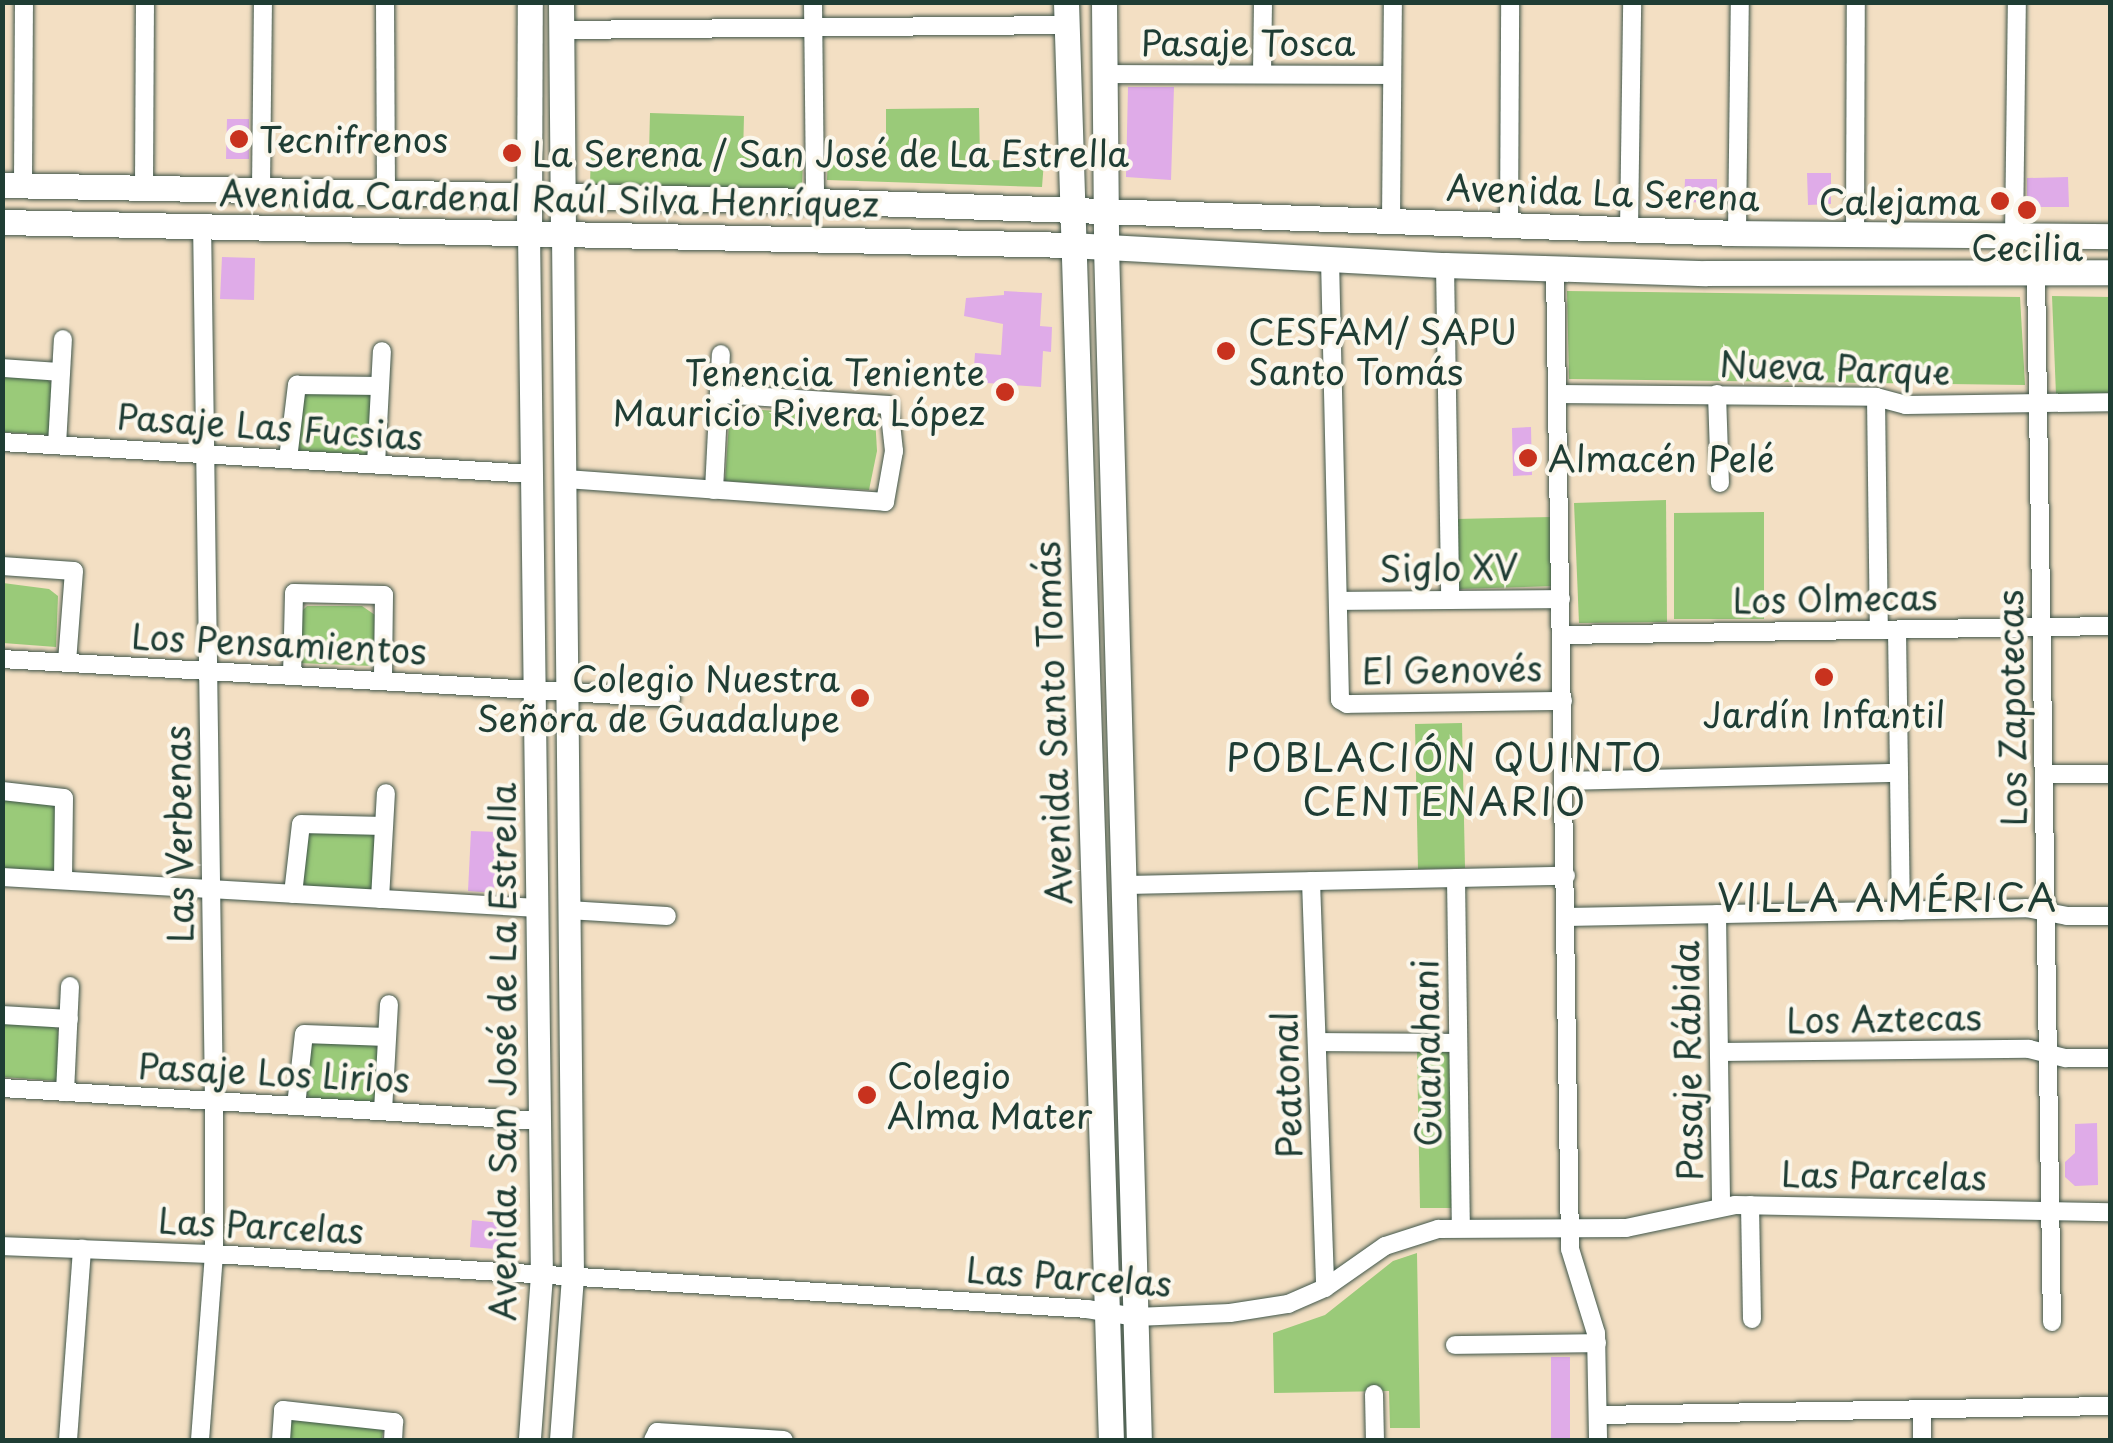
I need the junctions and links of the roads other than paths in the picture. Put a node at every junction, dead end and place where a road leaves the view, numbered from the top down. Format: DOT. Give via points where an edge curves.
graph roads {
  1 [pos="24,2"];
  2 [pos="145,2"];
  3 [pos="262,2"];
  4 [pos="385,2"];
  5 [pos="530,2"];
  6 [pos="562,2"];
  7 [pos="813,2"];
  8 [pos="1104,2"];
  9 [pos="1263,2"];
  10 [pos="1393,2"];
  11 [pos="1510,2"];
  12 [pos="1632,2"];
  13 [pos="1740,2"];
  14 [pos="1856,2"];
  15 [pos="2017,2"];
  16 [pos="1066,14"];
  17 [pos="814,28"];
  18 [pos="562,30"];
  19 [pos="1104,74"];
  20 [pos="1262,74"];
  21 [pos="1392,74"];
  22 [pos="12,185"];
  23 [pos="144,187"];
  24 [pos="261,189"];
  25 [pos="386,192"];
  26 [pos="530,194"];
  27 [pos="564,194"];
  28 [pos="815,201"];
  29 [pos="1089,209"];
  30 [pos="1391,220"];
  31 [pos="2,222"];
  32 [pos="202,226"];
  33 [pos="1508,226"];
  34 [pos="1629,230"];
  35 [pos="530,232"];
  36 [pos="563,232"];
  37 [pos="1737,233"];
  38 [pos="1855,234"];
  39 [pos="2014,236"];
  40 [pos="2110,236"];
  41 [pos="1090,246"];
  42 [pos="1330,260"];
  43 [pos="1445,265"];
  44 [pos="1555,269"];
  45 [pos="2036,272"];
  46 [pos="2110,272"];
  47 [pos="63,338"];
  48 [pos="382,351"];
  49 [pos="722,354"];
  50 [pos="2,368"];
  51 [pos="61,372"];
  52 [pos="380,386"];
  53 [pos="719,394"];
  54 [pos="1557,394"];
  55 [pos="1718,394"];
  56 [pos="1876,397"];
  57 [pos="2110,402"];
  58 [pos="2039,404"];
  59 [pos="2,442"];
  60 [pos="57,445"];
  61 [pos="205,454"];
  62 [pos="288,459"];
  63 [pos="376,464"];
  64 [pos="534,474"];
  65 [pos="566,479"];
  66 [pos="1720,483"];
  67 [pos="714,490"];
  68 [pos="2,566"];
  69 [pos="1561,599"];
  70 [pos="1450,600"];
  71 [pos="1338,601"];
  72 [pos="2110,626"];
  73 [pos="2042,627"];
  74 [pos="1888,630"];
  75 [pos="1562,635"];
  76 [pos="2,659"];
  77 [pos="66,663"];
  78 [pos="208,671"];
  79 [pos="292,676"];
  80 [pos="382,682"];
  81 [pos="536,692"];
  82 [pos="566,694"];
  83 [pos="670,698"];
  84 [pos="1563,701"];
  85 [pos="1900,773"];
  86 [pos="2045,774"];
  87 [pos="2110,774"];
  88 [pos="1564,780"];
  89 [pos="2,791"];
  90 [pos="386,793"];
  91 [pos="384,826"];
  92 [pos="2,876"];
  93 [pos="1566,876"];
  94 [pos="1456,878"];
  95 [pos="63,880"];
  96 [pos="1311,881"];
  97 [pos="1124,884"];
  98 [pos="212,889"];
  99 [pos="294,894"];
  100 [pos="380,899"];
  101 [pos="538,908"];
  102 [pos="568,910"];
  103 [pos="1901,910"];
  104 [pos="2047,912"];
  105 [pos="1717,914"];
  106 [pos="667,916"];
  107 [pos="1566,916"];
  108 [pos="2110,916"];
  109 [pos="70,986"];
  110 [pos="389,1004"];
  111 [pos="2,1015"];
  112 [pos="69,1019"];
  113 [pos="387,1037"];
  114 [pos="1317,1042"];
  115 [pos="1458,1043"];
  116 [pos="1719,1052"];
  117 [pos="2049,1054"];
  118 [pos="2110,1058"];
  119 [pos="2,1088"];
  120 [pos="66,1092"];
  121 [pos="214,1101"];
  122 [pos="296,1106"];
  123 [pos="384,1111"];
  124 [pos="540,1121"];
  125 [pos="1722,1206"];
  126 [pos="1750,1206"];
  127 [pos="2052,1210"];
  128 [pos="2110,1212"];
  129 [pos="1461,1228"];
  130 [pos="1570,1229"];
  131 [pos="2,1246"];
  132 [pos="82,1249"];
  133 [pos="214,1254"];
  134 [pos="542,1275"];
  135 [pos="573,1277"];
  136 [pos="1325,1288"];
  137 [pos="1108,1311"];
  138 [pos="1136,1317"];
  139 [pos="1752,1319"];
  140 [pos="2052,1322"];
  141 [pos="1597,1343"];
  142 [pos="1456,1345"];
  143 [pos="1374,1394"];
  144 [pos="2110,1406"];
  145 [pos="1922,1409"];
  146 [pos="1598,1414"];
  147 [pos="68,1440"];
  148 [pos="200,1440"];
  149 [pos="281,1440"];
  150 [pos="393,1440"];
  151 [pos="530,1440"];
  152 [pos="561,1440"];
  153 [pos="653,1440"];
  154 [pos="784,1440"];
  155 [pos="1110,1440"];
  156 [pos="1139,1440"];
  157 [pos="1374,1440"];
  158 [pos="1598,1440"];
  159 [pos="1922,1440"];
  1 -- 22 [label="street"];
  2 -- 23 [label="street"];
  3 -- 24 [label="street"];
  4 -- 25 [label="street"];
  5 -- 26 [label="main road, Avenida San José de La Estrella"];
  6 -- 18 [label="main road, Avenida San José de La Estrella"];
  7 -- 17 [label="street"];
  8 -- 19 [label="main road, Avenida Santo Tomás"];
  9 -- 20 [label="street"];
  10 -- 21 [label="street"];
  11 -- 33 [label="street"];
  12 -- 34 [label="street"];
  13 -- 37 [label="street"];
  14 -- 38 [label="street"];
  15 -- 39 [label="street"];
  16 -- 17 [label="street"];
  16 -- 29 [label="main road, Avenida Santo Tomás"];
  17 -- 18 [label="street"];
  17 -- 28 [label="street"];
  18 -- 27 [label="main road, Avenida San José de La Estrella"];
  19 -- 20 [label="street, Pasaje Tosca"];
  19 -- 29 [label="main road, Avenida Santo Tomás"];
  20 -- 21 [label="street, Pasaje Tosca"];
  21 -- 30 [label="street"];
  22 -- 23 [label="main road, Avenida Cardenal Raúl Silva Henríquez"];
  23 -- 24 [label="main road, Avenida Cardenal Raúl Silva Henríquez"];
  24 -- 25 [label="main road, Avenida Cardenal Raúl Silva Henríquez"];
  25 -- 26 [label="main road, Avenida Cardenal Raúl Silva Henríquez"];
  26 -- 27 [label="main road, Avenida Cardenal Raúl Silva Henríquez"];
  26 -- 35 [label="main road, Avenida San José de La Estrella"];
  27 -- 28 [label="main road, Avenida Cardenal Raúl Silva Henríquez"];
  27 -- 36 [label="main road, Avenida San José de La Estrella"];
  28 -- 29 [label="main road, Avenida Cardenal Raúl Silva Henríquez"];
  29 -- 30 [label="main road, Avenida La Serena"];
  29 -- 41 [label="main road, Avenida Santo Tomás"];
  29 -- 41 [label="main road, Avenida Santo Tomás"];
  30 -- 33 [label="main road, Avenida La Serena"];
  31 -- 32 [label="main road, Avenida Cardenal Raúl Silva Henríquez"];
  32 -- 35 [label="main road, Avenida Cardenal Raúl Silva Henríquez"];
  32 -- 61 [label="street, Las Verbenas"];
  33 -- 34 [label="main road, Avenida La Serena"];
  34 -- 37 [label="main road, Avenida La Serena"];
  35 -- 36 [label="main road, Avenida Cardenal Raúl Silva Henríquez"];
  35 -- 64 [label="street, Avenida San José de La Estrella"];
  36 -- 41 [label="main road, Avenida Cardenal Raúl Silva Henríquez"];
  36 -- 65 [label="street, Avenida San José de La Estrella"];
  37 -- 38 [label="main road, Avenida La Serena"];
  38 -- 39 [label="main road, Avenida La Serena"];
  39 -- 40 [label="main road, Avenida La Serena"];
  41 -- 42 [label="main road"];
  41 -- 97 [label="main road, Avenida Santo Tomás"];
  41 -- 137 [label="main road, Avenida Santo Tomás"];
  42 -- 43 [label="main road"];
  42 -- 71 [label="street"];
  43 -- 44 [label="main road"];
  43 -- 70 [label="street"];
  44 -- 45 [label="main road"];
  44 -- 54 [label="street"];
  45 -- 46 [label="main road"];
  45 -- 58 [label="street, Los Zapotecas"];
  47 -- 51 [label="street"];
  48 -- 52 [label="street"];
  49 -- 53 [label="street"];
  50 -- 51 [label="street"];
  51 -- 60 [label="street"];
  52 -- 62 [label="street" via="298,385"];
  52 -- 63 [label="street"];
  53 -- 67 [label="street"];
  53 -- 67 [label="street" via="889,405 894,451 885,502"];
  54 -- 55 [label="street, Nueva Parque"];
  54 -- 69 [label="street"];
  55 -- 56 [label="street, Nueva Parque"];
  55 -- 66 [label="street"];
  56 -- 58 [label="street, Nueva Parque" via="1906,404"];
  56 -- 74 [label="street"];
  57 -- 58 [label="street, Nueva Parque"];
  58 -- 73 [label="street, Los Zapotecas"];
  59 -- 60 [label="street, Pasaje Las Fucsias"];
  60 -- 61 [label="street, Pasaje Las Fucsias"];
  61 -- 62 [label="street, Pasaje Las Fucsias"];
  61 -- 78 [label="street, Las Verbenas"];
  62 -- 63 [label="street, Pasaje Las Fucsias"];
  63 -- 64 [label="street, Pasaje Las Fucsias"];
  64 -- 81 [label="street, Avenida San José de La Estrella"];
  65 -- 67 [label="street"];
  65 -- 82 [label="street, Avenida San José de La Estrella"];
  68 -- 77 [label="street" via="74,571"];
  69 -- 70 [label="street, Siglo XV"];
  69 -- 75 [label="street"];
  70 -- 71 [label="street, Siglo XV"];
  71 -- 84 [label="street, El Genovés" via="1342,702"];
  72 -- 73 [label="street, Los Olmecas"];
  73 -- 74 [label="street, Los Olmecas"];
  73 -- 86 [label="street, Los Zapotecas"];
  74 -- 75 [label="street, Los Olmecas"];
  74 -- 85 [label="street"];
  75 -- 84 [label="street"];
  76 -- 77 [label="street, Los Pensamientos"];
  77 -- 78 [label="street, Los Pensamientos"];
  78 -- 79 [label="street, Los Pensamientos"];
  78 -- 98 [label="street, Las Verbenas"];
  79 -- 80 [label="street, Los Pensamientos"];
  79 -- 80 [label="street" via="294,594 384,595"];
  80 -- 81 [label="street, Los Pensamientos"];
  81 -- 82 [label="street, Los Pensamientos"];
  81 -- 101 [label="street, Avenida San José de La Estrella"];
  82 -- 83 [label="street, Los Pensamientos"];
  82 -- 102 [label="street, Avenida San José de La Estrella"];
  84 -- 88 [label="street"];
  85 -- 88 [label="street"];
  85 -- 103 [label="street"];
  86 -- 87 [label="street"];
  86 -- 104 [label="street, Los Zapotecas"];
  88 -- 93 [label="street"];
  89 -- 95 [label="street" via="64,798"];
  90 -- 91 [label="street"];
  91 -- 99 [label="street" via="302,824"];
  91 -- 100 [label="street"];
  92 -- 95 [label="street"];
  93 -- 94 [label="street"];
  93 -- 107 [label="street"];
  94 -- 96 [label="street"];
  94 -- 115 [label="street, Guanahani"];
  95 -- 98 [label="street"];
  96 -- 97 [label="street"];
  96 -- 114 [label="street, Peatonal"];
  97 -- 138 [label="main road, Avenida Santo Tomás"];
  98 -- 99 [label="street"];
  98 -- 121 [label="street, Las Verbenas"];
  99 -- 100 [label="street"];
  100 -- 101 [label="street"];
  101 -- 124 [label="street, Avenida San José de La Estrella"];
  102 -- 106 [label="street"];
  102 -- 135 [label="street, Avenida San José de La Estrella"];
  103 -- 104 [label="street"];
  103 -- 105 [label="street"];
  104 -- 108 [label="street"];
  104 -- 117 [label="street, Los Zapotecas"];
  105 -- 107 [label="street"];
  105 -- 116 [label="street, Pasaje Rábida"];
  107 -- 130 [label="street"];
  109 -- 112 [label="street"];
  110 -- 113 [label="street"];
  111 -- 112 [label="street"];
  112 -- 120 [label="street"];
  113 -- 122 [label="street" via="304,1034"];
  113 -- 123 [label="street"];
  114 -- 115 [label="street"];
  114 -- 136 [label="street, Peatonal"];
  115 -- 129 [label="street, Guanahani"];
  116 -- 117 [label="street, Los Aztecas"];
  116 -- 125 [label="street, Pasaje Rábida"];
  117 -- 118 [label="street, Los Aztecas"];
  117 -- 127 [label="street, Los Zapotecas"];
  119 -- 120 [label="street, Pasaje Los Lirios"];
  120 -- 121 [label="street, Pasaje Los Lirios"];
  121 -- 122 [label="street, Pasaje Los Lirios"];
  121 -- 133 [label="street, Las Verbenas"];
  122 -- 123 [label="street, Pasaje Los Lirios"];
  123 -- 124 [label="street, Pasaje Los Lirios"];
  124 -- 134 [label="street, Avenida San José de La Estrella"];
  125 -- 126 [label="street, Las Parcelas"];
  125 -- 130 [label="street, Las Parcelas" via="1644,1226"];
  126 -- 127 [label="street, Las Parcelas"];
  126 -- 139 [label="street, Pasaje Rábida"];
  127 -- 128 [label="street, Las Parcelas"];
  127 -- 140 [label="street, Los Zapotecas"];
  129 -- 130 [label="street, Las Parcelas"];
  129 -- 136 [label="street, Las Parcelas" via="1400,1239"];
  130 -- 141 [label="street" via="1572,1267"];
  131 -- 132 [label="street, Las Parcelas"];
  132 -- 133 [label="street, Las Parcelas"];
  132 -- 147 [label="street"];
  133 -- 134 [label="street, Las Parcelas"];
  133 -- 148 [label="street, Las Verbenas"];
  134 -- 135 [label="street, Las Parcelas"];
  134 -- 151 [label="street, Avenida San José de La Estrella"];
  135 -- 137 [label="street, Las Parcelas"];
  135 -- 152 [label="street, Avenida San José de La Estrella"];
  136 -- 138 [label="street, Las Parcelas" via="1250,1311"];
  137 -- 138 [label="street, Las Parcelas"];
  137 -- 155 [label="main road, Avenida Santo Tomás"];
  138 -- 156 [label="main road, Avenida Santo Tomás"];
  141 -- 142 [label="street"];
  141 -- 146 [label="street"];
  143 -- 157 [label="street"];
  144 -- 145 [label="street"];
  145 -- 146 [label="street"];
  145 -- 159 [label="street"];
  146 -- 158 [label="street"];
  149 -- 150 [label="street" via="283,1410 394,1422"];
  153 -- 154 [label="street" via="657,1432"];
}
